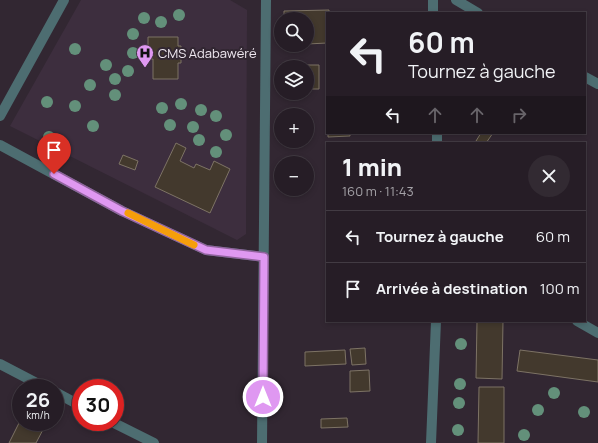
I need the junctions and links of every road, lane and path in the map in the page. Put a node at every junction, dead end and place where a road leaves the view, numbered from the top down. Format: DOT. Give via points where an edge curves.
graph roads {
  1 [pos="64,0"];
  2 [pos="266,0"];
  3 [pos="433,0"];
  4 [pos="456,0"];
  5 [pos="433,12"];
  6 [pos="476,12"];
  7 [pos="586,78"];
  8 [pos="598,84"];
  9 [pos="0,116"];
  10 [pos="0,145"];
  11 [pos="264,257"];
  12 [pos="436,322"];
  13 [pos="579,322"];
  14 [pos="598,333"];
  15 [pos="0,364"];
  16 [pos="29,379"];
  17 [pos="124,428"];
  18 [pos="154,443"];
  19 [pos="262,443"];
  20 [pos="431,443"];
  1 -- 9 [label="street"];
  2 -- 11 [label="street"];
  3 -- 5 [label="street"];
  4 -- 6 [label="street"];
  7 -- 8 [label="street"];
  10 -- 11 [label="street" via="122,211 206,250"];
  11 -- 19 [label="street"];
  12 -- 20 [label="street"];
  13 -- 14 [label="street"];
  15 -- 16 [label="street"];
  17 -- 18 [label="street"];
}
